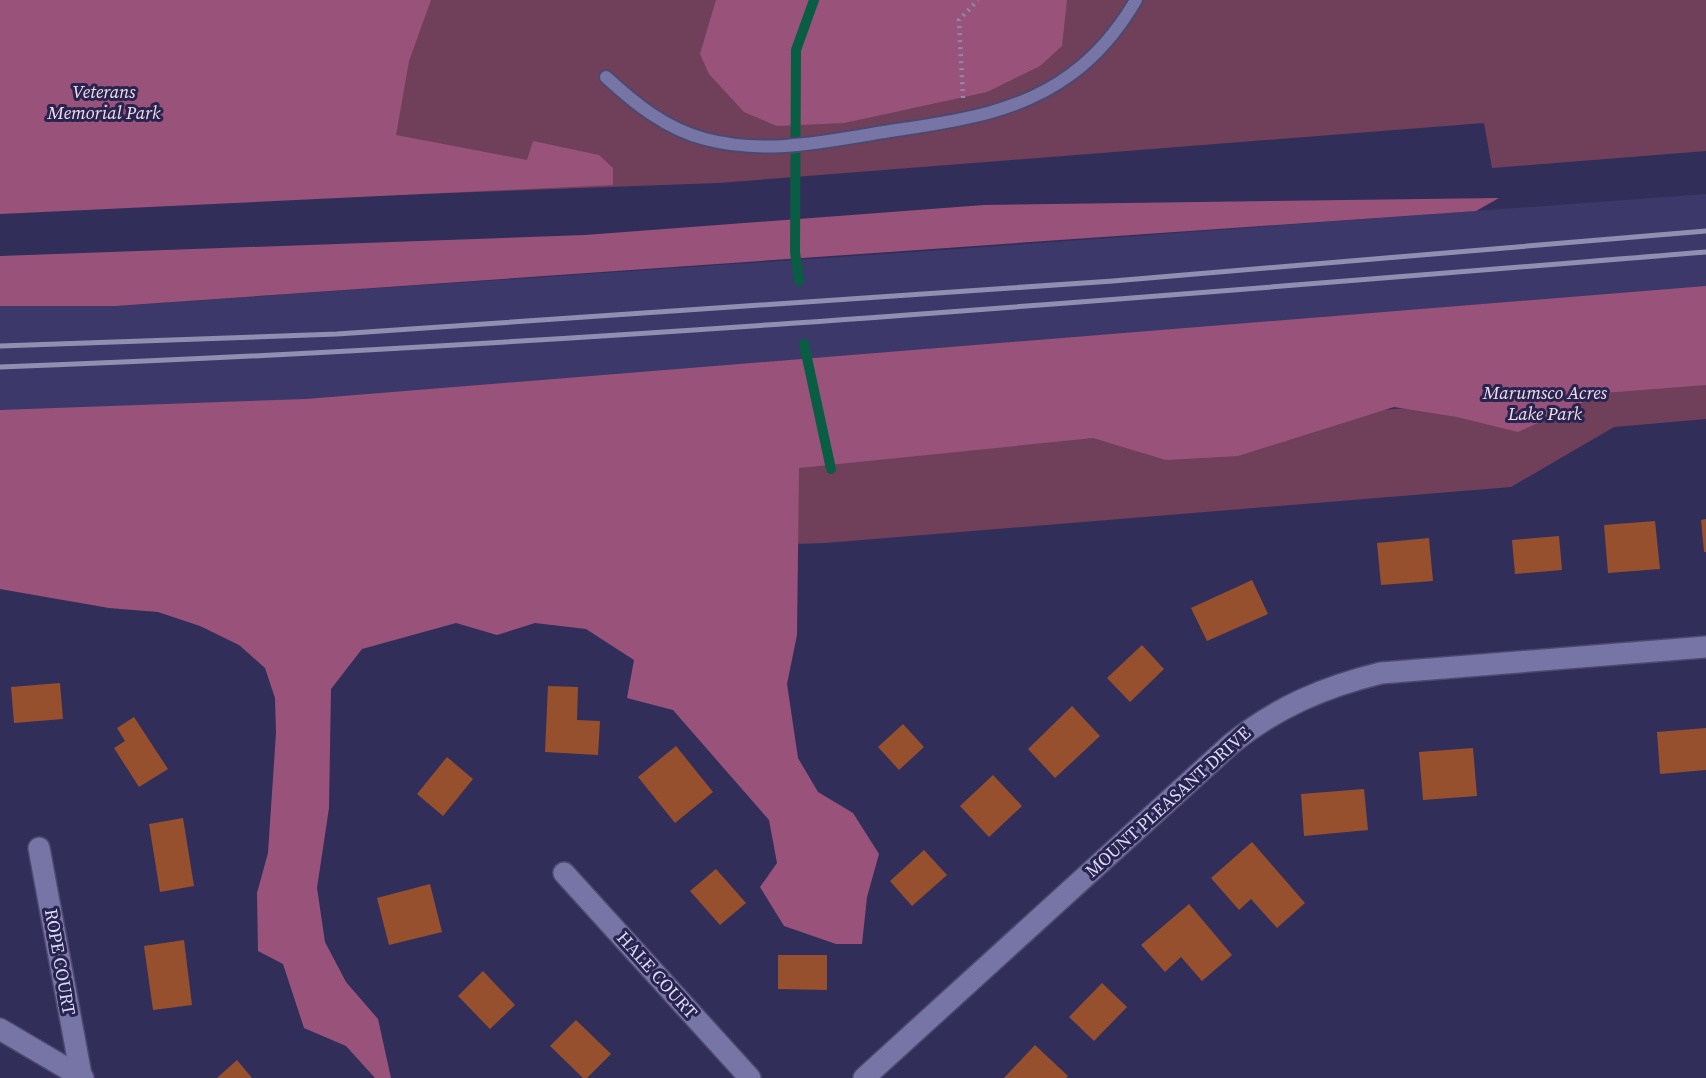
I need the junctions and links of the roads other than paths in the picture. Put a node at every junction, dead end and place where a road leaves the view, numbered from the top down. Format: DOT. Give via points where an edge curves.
graph roads {
  1 [pos="1136,0"];
  2 [pos="606,77"];
  3 [pos="1706,647"];
  4 [pos="39,848"];
  5 [pos="564,873"];
  6 [pos="0,1029"];
  7 [pos="82,1077"];
  8 [pos="750,1078"];
  9 [pos="864,1078"];
  1 -- 2 [label="lane" via="1101,49 1070,76 1034,97 963,120 795,146 741,147 702,138 664,122"];
  3 -- 9 [label="street, MOUNT PLEASANT DRIVE" via="1381,673 1336,684 1293,702 1231,744"];
  4 -- 7 [label="street, ROPE COURT"];
  5 -- 8 [label="street, HALE COURT"];
  6 -- 7 [label="street"];
}
